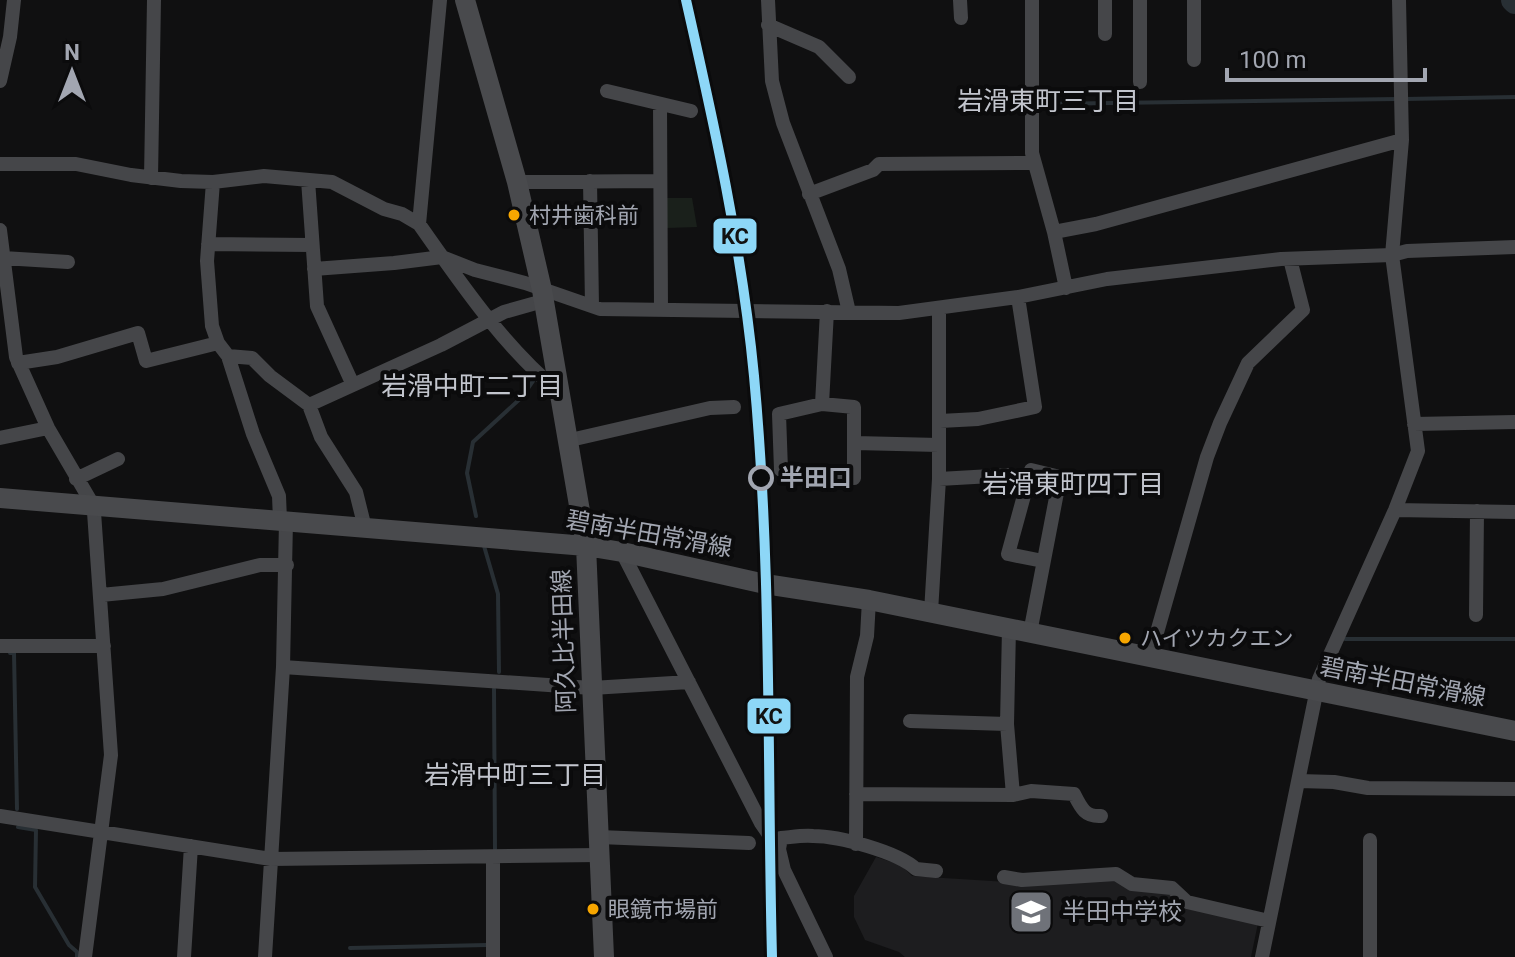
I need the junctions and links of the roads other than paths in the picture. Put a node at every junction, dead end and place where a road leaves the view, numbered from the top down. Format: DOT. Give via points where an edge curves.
graph roads {
  1 [pos="14,0"];
  2 [pos="154,0"];
  3 [pos="440,0"];
  4 [pos="465,0"];
  5 [pos="768,0"];
  6 [pos="960,0"];
  7 [pos="1032,0"];
  8 [pos="1105,0"];
  9 [pos="1140,0"];
  10 [pos="1194,0"];
  11 [pos="1399,0"];
  12 [pos="961,18"];
  13 [pos="6,21"];
  14 [pos="768,25"];
  15 [pos="1105,34"];
  16 [pos="1194,60"];
  17 [pos="849,77"];
  18 [pos="0,81"];
  19 [pos="1140,82"];
  20 [pos="607,91"];
  21 [pos="660,105"];
  22 [pos="691,111"];
  23 [pos="1402,140"];
  24 [pos="1034,163"];
  25 [pos="0,164"];
  26 [pos="151,178"];
  27 [pos="308,180"];
  28 [pos="590,181"];
  29 [pos="660,181"];
  30 [pos="213,182"];
  31 [pos="517,182"];
  32 [pos="809,194"];
  33 [pos="419,224"];
  34 [pos="0,230"];
  35 [pos="1054,232"];
  36 [pos="208,244"];
  37 [pos="312,245"];
  38 [pos="1515,247"];
  39 [pos="1392,255"];
  40 [pos="442,257"];
  41 [pos="3,258"];
  42 [pos="1290,259"];
  43 [pos="68,262"];
  44 [pos="314,269"];
  45 [pos="1066,288"];
  46 [pos="542,295"];
  47 [pos="1018,297"];
  48 [pos="592,306"];
  49 [pos="939,308"];
  50 [pos="661,310"];
  51 [pos="827,311"];
  52 [pos="849,312"];
  53 [pos="490,319"];
  54 [pos="218,343"];
  55 [pos="228,356"];
  56 [pos="18,363"];
  57 [pos="353,385"];
  58 [pos="559,392"];
  59 [pos="822,404"];
  60 [pos="309,405"];
  61 [pos="734,407"];
  62 [pos="940,421"];
  63 [pos="1515,422"];
  64 [pos="1414,424"];
  65 [pos="48,428"];
  66 [pos="0,438"];
  67 [pos="566,441"];
  68 [pos="855,443"];
  69 [pos="939,445"];
  70 [pos="118,459"];
  71 [pos="1009,475"];
  72 [pos="76,479"];
  73 [pos="939,479"];
  74 [pos="2,495"];
  75 [pos="93,505"];
  76 [pos="1395,510"];
  77 [pos="1477,511"];
  78 [pos="1515,512"];
  79 [pos="283,521"];
  80 [pos="365,528"];
  81 [pos="586,546"];
  82 [pos="622,552"];
  83 [pos="1043,561"];
  84 [pos="287,565"];
  85 [pos="101,595"];
  86 [pos="869,600"];
  87 [pos="931,612"];
  88 [pos="1476,615"];
  89 [pos="1009,628"];
  90 [pos="1030,633"];
  91 [pos="0,646"];
  92 [pos="104,646"];
  93 [pos="1150,657"];
  94 [pos="283,667"];
  95 [pos="689,682"];
  96 [pos="592,688"];
  97 [pos="1316,692"];
  98 [pos="910,721"];
  99 [pos="1007,724"];
  100 [pos="1515,731"];
  101 [pos="1299,781"];
  102 [pos="1515,789"];
  103 [pos="856,794"];
  104 [pos="1013,795"];
  105 [pos="755,811"];
  106 [pos="0,816"];
  107 [pos="1101,816"];
  108 [pos="103,831"];
  109 [pos="1370,840"];
  110 [pos="856,844"];
  111 [pos="191,846"];
  112 [pos="600,846"];
  113 [pos="779,849"];
  114 [pos="493,857"];
  115 [pos="271,859"];
  116 [pos="936,871"];
  117 [pos="1004,877"];
  118 [pos="1269,921"];
  119 [pos="85,957"];
  120 [pos="184,957"];
  121 [pos="265,957"];
  122 [pos="493,957"];
  123 [pos="604,957"];
  124 [pos="826,957"];
  125 [pos="1262,957"];
  126 [pos="1370,957"];
  1 -- 13 [label="street"];
  2 -- 26 [label="street"];
  3 -- 33 [label="street"];
  4 -- 31 [label="main road, 阿久比半田線"];
  5 -- 14 [label="street"];
  6 -- 12 [label="street"];
  7 -- 24 [label="street"];
  8 -- 15 [label="street"];
  9 -- 19 [label="street"];
  10 -- 16 [label="street"];
  11 -- 23 [label="street"];
  13 -- 18 [label="street"];
  14 -- 17 [label="street" via="819,47"];
  14 -- 32 [label="street" via="772,81"];
  20 -- 21 [label="street"];
  21 -- 22 [label="street"];
  21 -- 29 [label="street"];
  23 -- 35 [label="street"];
  23 -- 39 [label="street"];
  24 -- 32 [label="street" via="879,164"];
  24 -- 35 [label="street"];
  25 -- 26 [label="street" via="76,164"];
  26 -- 30 [label="street"];
  27 -- 30 [label="street" via="264,176"];
  27 -- 33 [label="street" via="332,182"];
  27 -- 37 [label="street"];
  28 -- 29 [label="street"];
  28 -- 31 [label="street"];
  28 -- 48 [label="street"];
  29 -- 50 [label="street"];
  30 -- 36 [label="street"];
  31 -- 46 [label="main road, 阿久比半田線"];
  32 -- 52 [label="street" via="839,269"];
  33 -- 40 [label="street"];
  34 -- 41 [label="street"];
  35 -- 45 [label="street"];
  36 -- 37 [label="street"];
  36 -- 54 [label="street" via="208,296"];
  37 -- 44 [label="street"];
  38 -- 39 [label="street"];
  39 -- 42 [label="street"];
  39 -- 64 [label="street"];
  40 -- 44 [label="street"];
  40 -- 46 [label="street"];
  40 -- 53 [label="street"];
  41 -- 43 [label="street"];
  41 -- 56 [label="street"];
  42 -- 45 [label="street"];
  42 -- 93 [label="street" via="1303,310 1248,363 1220,423"];
  44 -- 57 [label="street" via="317,306"];
  45 -- 47 [label="street"];
  46 -- 48 [label="street"];
  46 -- 53 [label="street"];
  46 -- 58 [label="main road, 阿久比半田線"];
  47 -- 49 [label="street"];
  47 -- 62 [label="street" via="1035,407"];
  48 -- 50 [label="street"];
  49 -- 52 [label="street"];
  49 -- 62 [label="street"];
  50 -- 51 [label="street"];
  51 -- 52 [label="street"];
  51 -- 59 [label="street"];
  53 -- 57 [label="street"];
  53 -- 58 [label="street"];
  54 -- 55 [label="street"];
  54 -- 56 [label="street" via="146,361 138,333"];
  55 -- 60 [label="street" via="252,358"];
  55 -- 79 [label="street" via="279,496"];
  56 -- 65 [label="street"];
  57 -- 60 [label="street"];
  58 -- 67 [label="main road, 阿久比半田線"];
  59 -- 68 [label="street" via="854,407"];
  59 -- 68 [label="street" via="779,414 781,470 854,478"];
  60 -- 80 [label="street" via="321,437 356,492"];
  61 -- 67 [label="street"];
  62 -- 69 [label="street"];
  63 -- 64 [label="street"];
  64 -- 76 [label="street" via="1418,451"];
  65 -- 66 [label="street"];
  65 -- 72 [label="street"];
  67 -- 81 [label="main road, 阿久比半田線"];
  68 -- 69 [label="street"];
  69 -- 73 [label="street"];
  70 -- 72 [label="street"];
  71 -- 73 [label="street"];
  72 -- 75 [label="street"];
  73 -- 87 [label="street"];
  74 -- 75 [label="main road, 碧南半田常滑線"];
  75 -- 79 [label="main road, 碧南半田常滑線"];
  75 -- 85 [label="street"];
  76 -- 77 [label="street"];
  76 -- 97 [label="street"];
  77 -- 78 [label="street"];
  77 -- 88 [label="street"];
  79 -- 80 [label="main road, 碧南半田常滑線"];
  79 -- 84 [label="street"];
  80 -- 81 [label="main road, 碧南半田常滑線"];
  81 -- 82 [label="main road, 碧南半田常滑線"];
  81 -- 96 [label="main road, 阿久比半田線"];
  82 -- 86 [label="main road, 碧南半田常滑線" via="765,584"];
  82 -- 95 [label="street"];
  83 -- 83 [label="street" via="1060,477 1031,470 1008,554"];
  83 -- 90 [label="street"];
  84 -- 85 [label="street" via="260,565 163,589"];
  84 -- 94 [label="street"];
  85 -- 92 [label="street"];
  86 -- 87 [label="main road, 碧南半田常滑線"];
  86 -- 103 [label="street" via="857,677"];
  87 -- 89 [label="main road, 碧南半田常滑線"];
  89 -- 90 [label="main road, 碧南半田常滑線"];
  89 -- 99 [label="street"];
  90 -- 93 [label="main road, 碧南半田常滑線"];
  91 -- 92 [label="street"];
  92 -- 108 [label="street" via="111,755"];
  93 -- 97 [label="main road, 碧南半田常滑線"];
  94 -- 96 [label="street"];
  94 -- 115 [label="street"];
  95 -- 96 [label="street"];
  95 -- 105 [label="street"];
  96 -- 112 [label="main road, 阿久比半田線"];
  97 -- 100 [label="main road, 碧南半田常滑線"];
  97 -- 101 [label="street"];
  98 -- 99 [label="street"];
  99 -- 104 [label="street"];
  101 -- 102 [label="street" via="1368,788"];
  101 -- 118 [label="street"];
  103 -- 104 [label="street"];
  103 -- 110 [label="street"];
  104 -- 107 [label="street" via="1074,794 1083,811"];
  105 -- 112 [label="street" via="752,840"];
  105 -- 113 [label="street"];
  106 -- 108 [label="street"];
  108 -- 111 [label="street"];
  108 -- 119 [label="street"];
  109 -- 126 [label="street"];
  110 -- 113 [label="street" via="815,835 781,838"];
  110 -- 116 [label="street" via="916,869"];
  111 -- 115 [label="street"];
  111 -- 120 [label="street"];
  112 -- 114 [label="street"];
  112 -- 123 [label="main road, 阿久比半田線"];
  113 -- 124 [label="street"];
  114 -- 115 [label="street"];
  114 -- 122 [label="street"];
  115 -- 121 [label="street"];
  117 -- 118 [label="street" via="1116,874 1132,884 1172,888 1187,902"];
  118 -- 125 [label="street"];
}
